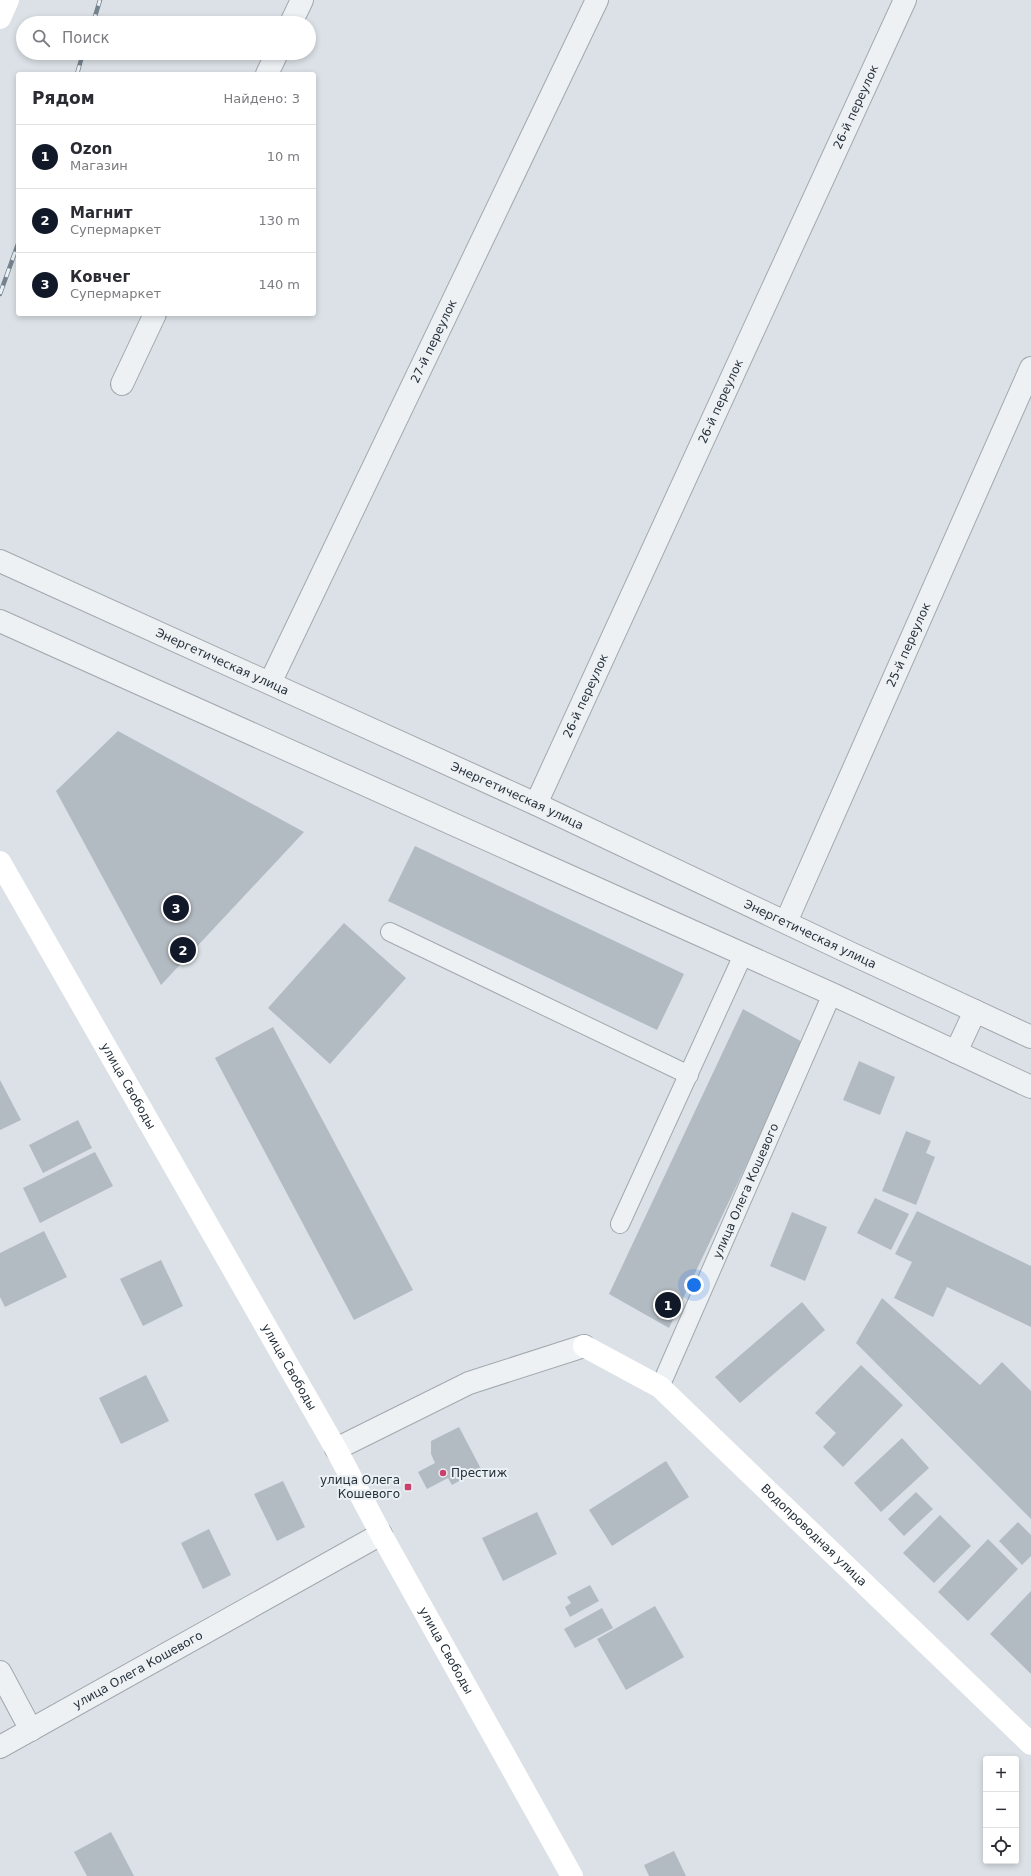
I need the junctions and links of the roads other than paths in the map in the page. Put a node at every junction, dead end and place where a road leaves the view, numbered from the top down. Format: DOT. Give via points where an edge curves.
graph roads {
  1 [pos="8,0"];
  2 [pos="302,0"];
  3 [pos="597,0"];
  4 [pos="905,0"];
  5 [pos="294,16"];
  6 [pos="0,18"];
  7 [pos="274,60"];
  8 [pos="269,72"];
  9 [pos="154,316"];
  10 [pos="1031,368"];
  11 [pos="122,384"];
  12 [pos="0,561"];
  13 [pos="0,621"];
  14 [pos="270,683"];
  15 [pos="536,804"];
  16 [pos="0,862"];
  17 [pos="786,922"];
  18 [pos="390,932"];
  19 [pos="743,954"];
  20 [pos="832,994"];
  21 [pos="975,1011"];
  22 [pos="1031,1037"];
  23 [pos="956,1052"];
  24 [pos="689,1075"];
  25 [pos="1031,1087"];
  26 [pos="620,1224"];
  27 [pos="584,1346"];
  28 [pos="660,1387"];
  29 [pos="336,1449"];
  30 [pos="381,1534"];
  31 [pos="0,1672"];
  32 [pos="31,1730"];
  33 [pos="1031,1744"];
  34 [pos="0,1747"];
  35 [pos="572,1876"];
  1 -- 6 [label="main road"];
  2 -- 5 [label="street"];
  3 -- 14 [label="street, 27-й переулок"];
  4 -- 15 [label="street, 26-й переулок"];
  7 -- 8 [label="street"];
  9 -- 11 [label="street"];
  10 -- 17 [label="street, 25-й переулок"];
  12 -- 14 [label="street, Энергетическая улица"];
  13 -- 19 [label="street"];
  14 -- 15 [label="street, Энергетическая улица"];
  15 -- 17 [label="street, Энергетическая улица"];
  16 -- 29 [label="main road, улица Свободы"];
  17 -- 21 [label="street, Энергетическая улица"];
  18 -- 24 [label="lane"];
  19 -- 20 [label="street"];
  19 -- 24 [label="lane"];
  20 -- 23 [label="street"];
  20 -- 28 [label="lane, улица Олега Кошевого"];
  21 -- 22 [label="street, Энергетическая улица"];
  21 -- 23 [label="street"];
  23 -- 25 [label="street"];
  24 -- 26 [label="lane"];
  27 -- 28 [label="main road, Водопроводная улица"];
  27 -- 29 [label="street" via="469,1383"];
  28 -- 33 [label="main road, Водопроводная улица"];
  29 -- 30 [label="main road, улица Свободы"];
  30 -- 32 [label="street, улица Олега Кошевого"];
  30 -- 35 [label="main road, улица Свободы"];
  31 -- 32 [label="street"];
  32 -- 34 [label="street, улица Олега Кошевого"];
}
